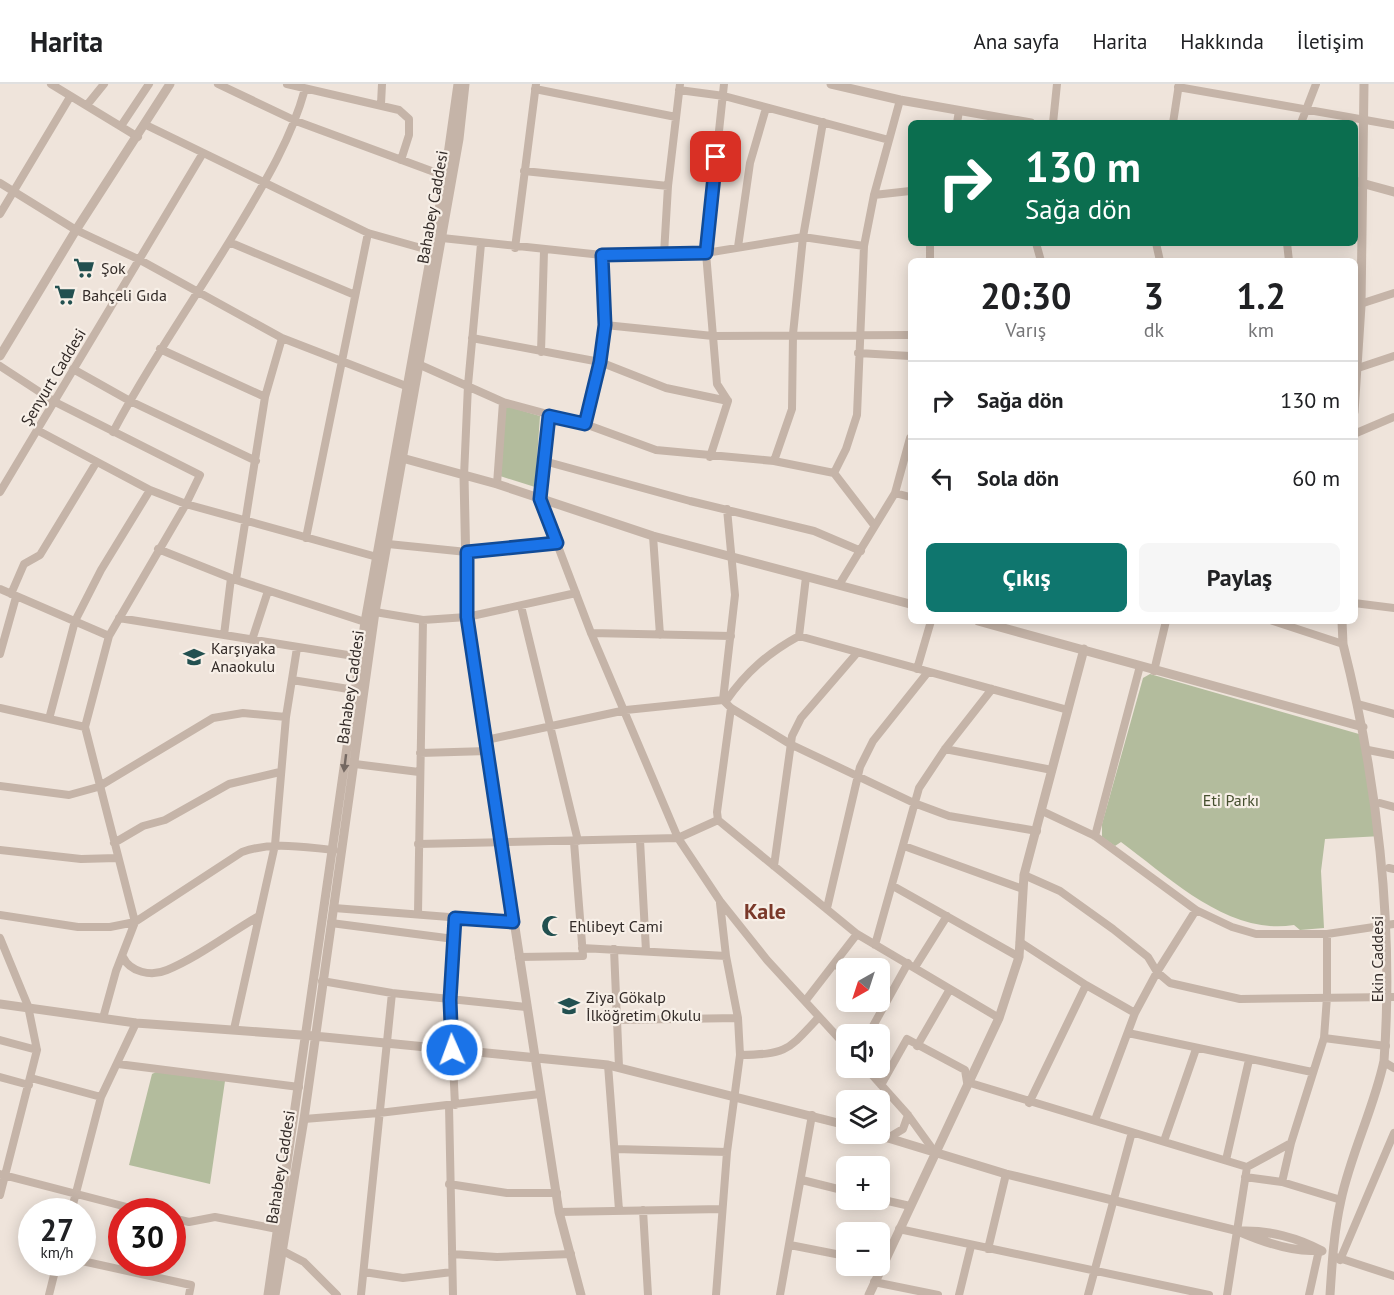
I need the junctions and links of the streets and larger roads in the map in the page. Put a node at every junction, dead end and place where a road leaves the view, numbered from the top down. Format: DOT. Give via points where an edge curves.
graph roads {
  1 [pos="51,84"];
  2 [pos="104,84"];
  3 [pos="149,84"];
  4 [pos="170,84"];
  5 [pos="218,84"];
  6 [pos="287,84"];
  7 [pos="381,84"];
  8 [pos="458,84"];
  9 [pos="465,84"];
  10 [pos="724,84"];
  11 [pos="831,84"];
  12 [pos="1057,84"];
  13 [pos="1316,84"];
  14 [pos="1364,84"];
  15 [pos="535,86"];
  16 [pos="1178,86"];
  17 [pos="680,87"];
  18 [pos="305,89"];
  19 [pos="70,96"];
  20 [pos="724,96"];
  21 [pos="900,100"];
  22 [pos="381,104"];
  23 [pos="87,105"];
  24 [pos="766,108"];
  25 [pos="959,111"];
  26 [pos="1305,111"];
  27 [pos="676,117"];
  28 [pos="958,120"];
  29 [pos="1013,120"];
  30 [pos="1053,120"];
  31 [pos="1173,120"];
  32 [pos="1302,120"];
  33 [pos="1362,120"];
  34 [pos="296,121"];
  35 [pos="823,122"];
  36 [pos="146,125"];
  37 [pos="1394,125"];
  38 [pos="121,126"];
  39 [pos="138,137"];
  40 [pos="889,140"];
  41 [pos="203,153"];
  42 [pos="401,160"];
  43 [pos="524,171"];
  44 [pos="446,176"];
  45 [pos="1358,182"];
  46 [pos="0,183"];
  47 [pos="264,184"];
  48 [pos="668,186"];
  49 [pos="908,191"];
  50 [pos="14,192"];
  51 [pos="1394,192"];
  52 [pos="874,195"];
  53 [pos="0,214"];
  54 [pos="76,230"];
  55 [pos="368,233"];
  56 [pos="803,237"];
  57 [pos="442,238"];
  58 [pos="229,242"];
  59 [pos="481,244"];
  60 [pos="864,246"];
  61 [pos="515,248"];
  62 [pos="738,248"];
  63 [pos="432,251"];
  64 [pos="544,251"];
  65 [pos="706,253"];
  66 [pos="664,254"];
  67 [pos="602,255"];
  68 [pos="140,260"];
  69 [pos="198,293"];
  70 [pos="1394,293"];
  71 [pos="355,296"];
  72 [pos="1358,306"];
  73 [pos="605,325"];
  74 [pos="793,334"];
  75 [pos="908,335"];
  76 [pos="713,336"];
  77 [pos="859,337"];
  78 [pos="282,338"];
  79 [pos="472,338"];
  80 [pos="160,350"];
  81 [pos="541,352"];
  82 [pos="858,353"];
  83 [pos="0,356"];
  84 [pos="908,356"];
  85 [pos="1394,356"];
  86 [pos="340,362"];
  87 [pos="600,362"];
  88 [pos="418,364"];
  89 [pos="0,366"];
  90 [pos="1358,368"];
  91 [pos="73,369"];
  92 [pos="468,385"];
  93 [pos="406,386"];
  94 [pos="265,397"];
  95 [pos="130,401"];
  96 [pos="728,401"];
  97 [pos="55,402"];
  98 [pos="503,402"];
  99 [pos="549,416"];
  100 [pos="1394,417"];
  101 [pos="585,424"];
  102 [pos="37,430"];
  103 [pos="113,432"];
  104 [pos="1358,432"];
  105 [pos="908,445"];
  106 [pos="710,457"];
  107 [pos="402,458"];
  108 [pos="256,461"];
  109 [pos="544,461"];
  110 [pos="774,461"];
  111 [pos="96,463"];
  112 [pos="834,473"];
  113 [pos="464,476"];
  114 [pos="497,484"];
  115 [pos="150,490"];
  116 [pos="0,492"];
  117 [pos="895,493"];
  118 [pos="908,496"];
  119 [pos="540,499"];
  120 [pos="186,504"];
  121 [pos="727,509"];
  122 [pos="247,521"];
  123 [pos="874,525"];
  124 [pos="653,536"];
  125 [pos="306,538"];
  126 [pos="557,543"];
  127 [pos="388,544"];
  128 [pos="158,549"];
  129 [pos="861,551"];
  130 [pos="467,552"];
  131 [pos="732,555"];
  132 [pos="377,557"];
  133 [pos="806,577"];
  134 [pos="233,579"];
  135 [pos="839,585"];
  136 [pos="0,589"];
  137 [pos="268,591"];
  138 [pos="576,593"];
  139 [pos="14,596"];
  140 [pos="908,603"];
  141 [pos="1358,604"];
  142 [pos="521,606"];
  143 [pos="1394,608"];
  144 [pos="375,612"];
  145 [pos="467,617"];
  146 [pos="119,618"];
  147 [pos="423,620"];
  148 [pos="75,621"];
  149 [pos="365,622"];
  150 [pos="930,624"];
  151 [pos="998,624"];
  152 [pos="1165,624"];
  153 [pos="1283,624"];
  154 [pos="1342,624"];
  155 [pos="591,633"];
  156 [pos="224,635"];
  157 [pos="660,635"];
  158 [pos="109,636"];
  159 [pos="731,636"];
  160 [pos="799,636"];
  161 [pos="252,640"];
  162 [pos="1343,644"];
  163 [pos="297,648"];
  164 [pos="1084,649"];
  165 [pos="857,653"];
  166 [pos="0,654"];
  167 [pos="360,657"];
  168 [pos="1140,666"];
  169 [pos="917,669"];
  170 [pos="1154,671"];
  171 [pos="928,672"];
  172 [pos="292,680"];
  173 [pos="992,689"];
  174 [pos="355,690"];
  175 [pos="727,703"];
  176 [pos="1358,704"];
  177 [pos="0,708"];
  178 [pos="626,710"];
  179 [pos="1068,710"];
  180 [pos="1394,714"];
  181 [pos="286,717"];
  182 [pos="49,719"];
  183 [pos="1363,727"];
  184 [pos="85,728"];
  185 [pos="549,728"];
  186 [pos="486,740"];
  187 [pos="790,744"];
  188 [pos="945,750"];
  189 [pos="1368,750"];
  190 [pos="488,751"];
  191 [pos="420,753"];
  192 [pos="1394,755"];
  193 [pos="355,764"];
  194 [pos="1052,770"];
  195 [pos="280,772"];
  196 [pos="419,772"];
  197 [pos="857,776"];
  198 [pos="0,786"];
  199 [pos="99,787"];
  200 [pos="914,803"];
  201 [pos="1380,803"];
  202 [pos="1394,807"];
  203 [pos="1042,811"];
  204 [pos="718,819"];
  205 [pos="1037,831"];
  206 [pos="1095,836"];
  207 [pos="678,837"];
  208 [pos="640,840"];
  209 [pos="576,841"];
  210 [pos="502,842"];
  211 [pos="114,843"];
  212 [pos="418,844"];
  213 [pos="275,845"];
  214 [pos="904,846"];
  215 [pos="0,850"];
  216 [pos="334,850"];
  217 [pos="117,858"];
  218 [pos="774,866"];
  219 [pos="1391,868"];
  220 [pos="1024,875"];
  221 [pos="893,886"];
  222 [pos="1023,889"];
  223 [pos="720,901"];
  224 [pos="334,908"];
  225 [pos="827,908"];
  226 [pos="1196,910"];
  227 [pos="418,913"];
  228 [pos="0,915"];
  229 [pos="259,916"];
  230 [pos="947,916"];
  231 [pos="455,918"];
  232 [pos="135,922"];
  233 [pos="513,922"];
  234 [pos="331,923"];
  235 [pos="1393,924"];
  236 [pos="857,934"];
  237 [pos="1327,934"];
  238 [pos="0,938"];
  239 [pos="454,939"];
  240 [pos="1020,942"];
  241 [pos="875,945"];
  242 [pos="582,948"];
  243 [pos="614,949"];
  244 [pos="646,951"];
  245 [pos="726,956"];
  246 [pos="123,957"];
  247 [pos="519,957"];
  248 [pos="1018,957"];
  249 [pos="834,964"];
  250 [pos="911,965"];
  251 [pos="1156,972"];
  252 [pos="322,981"];
  253 [pos="1086,985"];
  254 [pos="950,988"];
  255 [pos="392,993"];
  256 [pos="890,995"];
  257 [pos="1327,997"];
  258 [pos="1394,997"];
  259 [pos="450,1000"];
  260 [pos="806,1000"];
  261 [pos="0,1004"];
  262 [pos="28,1006"];
  263 [pos="526,1007"];
  264 [pos="1135,1013"];
  265 [pos="819,1017"];
  266 [pos="103,1018"];
  267 [pos="738,1018"];
  268 [pos="999,1018"];
  269 [pos="615,1020"];
  270 [pos="136,1023"];
  271 [pos="234,1029"];
  272 [pos="1128,1033"];
  273 [pos="836,1035"];
  274 [pos="310,1036"];
  275 [pos="1324,1038"];
  276 [pos="0,1040"];
  277 [pos="388,1045"];
  278 [pos="917,1046"];
  279 [pos="1386,1046"];
  280 [pos="1196,1049"];
  281 [pos="36,1050"];
  282 [pos="452,1050"];
  283 [pos="740,1055"];
  284 [pos="536,1057"];
  285 [pos="1249,1060"];
  286 [pos="1384,1062"];
  287 [pos="118,1064"];
  288 [pos="608,1065"];
  289 [pos="619,1067"];
  290 [pos="1394,1068"];
  291 [pos="1312,1072"];
  292 [pos="0,1077"];
  293 [pos="875,1078"];
  294 [pos="30,1081"];
  295 [pos="967,1082"];
  296 [pos="881,1085"];
  297 [pos="299,1087"];
  298 [pos="540,1094"];
  299 [pos="735,1096"];
  300 [pos="101,1097"];
  301 [pos="1029,1103"];
  302 [pos="452,1105"];
  303 [pos="379,1113"];
  304 [pos="812,1115"];
  305 [pos="908,1115"];
  306 [pos="304,1119"];
  307 [pos="1095,1120"];
  308 [pos="836,1122"];
  309 [pos="1132,1132"];
  310 [pos="1394,1133"];
  311 [pos="890,1137"];
  312 [pos="890,1139"];
  313 [pos="1164,1141"];
  314 [pos="1291,1143"];
  315 [pos="615,1149"];
  316 [pos="934,1151"];
  317 [pos="727,1152"];
  318 [pos="1226,1160"];
  319 [pos="1247,1167"];
  320 [pos="1006,1174"];
  321 [pos="3,1175"];
  322 [pos="1245,1177"];
  323 [pos="802,1180"];
  324 [pos="1282,1182"];
  325 [pos="449,1184"];
  326 [pos="836,1188"];
  327 [pos="557,1193"];
  328 [pos="0,1195"];
  329 [pos="75,1195"];
  330 [pos="74,1198"];
  331 [pos="1341,1200"];
  332 [pos="890,1201"];
  333 [pos="1113,1201"];
  334 [pos="108,1203"];
  335 [pos="910,1206"];
  336 [pos="723,1209"];
  337 [pos="620,1210"];
  338 [pos="643,1210"];
  339 [pos="559,1212"];
  340 [pos="186,1221"];
  341 [pos="278,1229"];
  342 [pos="899,1229"];
  343 [pos="1238,1231"];
  344 [pos="790,1245"];
  345 [pos="890,1245"];
  346 [pos="971,1246"];
  347 [pos="988,1249"];
  348 [pos="281,1250"];
  349 [pos="1319,1250"];
  350 [pos="452,1254"];
  351 [pos="571,1254"];
  352 [pos="836,1254"];
  353 [pos="1336,1257"];
  354 [pos="96,1264"];
  355 [pos="1095,1271"];
  356 [pos="364,1272"];
  357 [pos="452,1272"];
  358 [pos="54,1276"];
  359 [pos="876,1276"];
  360 [pos="1394,1276"];
  361 [pos="874,1282"];
  362 [pos="363,1294"];
  363 [pos="49,1295"];
  364 [pos="189,1295"];
  365 [pos="268,1295"];
  366 [pos="275,1295"];
  367 [pos="337,1295"];
  368 [pos="453,1295"];
  369 [pos="581,1295"];
  370 [pos="648,1295"];
  371 [pos="716,1295"];
  372 [pos="780,1295"];
  373 [pos="869,1295"];
  374 [pos="938,1295"];
  375 [pos="959,1295"];
  376 [pos="1088,1295"];
  377 [pos="1209,1295"];
  378 [pos="1227,1295"];
  379 [pos="1310,1295"];
  380 [pos="1330,1295"];
  1 -- 19 [label="street"];
  2 -- 23 [label="street"];
  3 -- 38 [label="street"];
  4 -- 36 [label="street"];
  5 -- 34 [label="street"];
  6 -- 18 [label="street"];
  7 -- 22 [label="street"];
  8 -- 44 [label="street, Bahabey Caddesi"];
  9 -- 57 [label="street, Bahabey Caddesi"];
  10 -- 20 [label="street"];
  11 -- 21 [label="street"];
  12 -- 30 [label="street"];
  13 -- 26 [label="street"];
  14 -- 33 [label="street"];
  15 -- 27 [label="street"];
  15 -- 43 [label="street"];
  16 -- 26 [label="street"];
  16 -- 31 [label="street"];
  17 -- 20 [label="street"];
  17 -- 27 [label="street"];
  18 -- 22 [label="street"];
  18 -- 34 [label="street"];
  19 -- 23 [label="street"];
  19 -- 50 [label="street"];
  20 -- 24 [label="street"];
  20 -- 65 [label="street"];
  21 -- 25 [label="street"];
  21 -- 40 [label="street"];
  22 -- 42 [label="street" via="399,110 409,119 409,135"];
  23 -- 38 [label="street"];
  24 -- 35 [label="street"];
  24 -- 62 [label="street" via="750,163"];
  25 -- 28 [label="street"];
  25 -- 29 [label="street"];
  26 -- 32 [label="street"];
  26 -- 33 [label="street"];
  27 -- 48 [label="street"];
  33 -- 37 [label="street"];
  33 -- 45 [label="street"];
  34 -- 42 [label="street"];
  34 -- 47 [label="street"];
  35 -- 40 [label="street"];
  35 -- 56 [label="street"];
  36 -- 39 [label="street"];
  36 -- 41 [label="street"];
  38 -- 39 [label="street"];
  39 -- 54 [label="street"];
  40 -- 52 [label="street"];
  41 -- 47 [label="street"];
  41 -- 68 [label="street, Şenyurt Caddesi"];
  42 -- 44 [label="street"];
  43 -- 48 [label="street"];
  43 -- 61 [label="street"];
  44 -- 63 [label="street, Bahabey Caddesi"];
  45 -- 51 [label="street"];
  45 -- 72 [label="street"];
  46 -- 50 [label="street"];
  47 -- 55 [label="street"];
  47 -- 58 [label="street"];
  48 -- 66 [label="street"];
  49 -- 52 [label="street"];
  50 -- 53 [label="street"];
  50 -- 54 [label="street"];
  52 -- 60 [label="street"];
  54 -- 68 [label="street"];
  54 -- 83 [label="street"];
  55 -- 63 [label="street"];
  55 -- 71 [label="street"];
  56 -- 60 [label="street"];
  56 -- 62 [label="street"];
  56 -- 74 [label="street"];
  57 -- 59 [label="street"];
  57 -- 88 [label="street, Bahabey Caddesi"];
  58 -- 69 [label="street"];
  58 -- 71 [label="street"];
  59 -- 61 [label="street"];
  59 -- 79 [label="street"];
  60 -- 77 [label="street"];
  61 -- 64 [label="street"];
  62 -- 65 [label="street"];
  63 -- 93 [label="street, Bahabey Caddesi"];
  64 -- 67 [label="street"];
  64 -- 81 [label="street"];
  65 -- 66 [label="street"];
  65 -- 76 [label="street"];
  66 -- 67 [label="street"];
  67 -- 73 [label="street"];
  68 -- 69 [label="street"];
  68 -- 91 [label="street, Şenyurt Caddesi"];
  69 -- 78 [label="street"];
  69 -- 80 [label="street"];
  70 -- 72 [label="street"];
  71 -- 86 [label="street"];
  72 -- 90 [label="street"];
  73 -- 76 [label="street"];
  73 -- 87 [label="street"];
  74 -- 76 [label="street"];
  74 -- 77 [label="street"];
  74 -- 110 [label="street" via="792,409"];
  75 -- 77 [label="street"];
  76 -- 96 [label="street" via="717,384"];
  77 -- 82 [label="street"];
  78 -- 86 [label="street"];
  78 -- 94 [label="street"];
  79 -- 81 [label="street"];
  79 -- 92 [label="street"];
  80 -- 94 [label="street"];
  80 -- 95 [label="street"];
  81 -- 87 [label="street"];
  82 -- 84 [label="street"];
  82 -- 112 [label="street" via="857,415"];
  85 -- 90 [label="street"];
  86 -- 93 [label="street"];
  86 -- 125 [label="street"];
  87 -- 96 [label="street" via="666,388"];
  87 -- 101 [label="street"];
  88 -- 92 [label="street"];
  88 -- 107 [label="street, Bahabey Caddesi"];
  89 -- 97 [label="street"];
  91 -- 95 [label="street"];
  91 -- 97 [label="street, Şenyurt Caddesi"];
  92 -- 98 [label="street"];
  92 -- 113 [label="street"];
  93 -- 132 [label="street, Bahabey Caddesi"];
  94 -- 108 [label="street"];
  95 -- 103 [label="street"];
  95 -- 108 [label="street"];
  96 -- 106 [label="street"];
  97 -- 102 [label="street, Şenyurt Caddesi"];
  97 -- 103 [label="street"];
  98 -- 99 [label="street"];
  98 -- 114 [label="street"];
  99 -- 101 [label="street"];
  99 -- 109 [label="street"];
  100 -- 104 [label="street"];
  101 -- 106 [label="street" via="656,450"];
  102 -- 111 [label="street"];
  102 -- 116 [label="street, Şenyurt Caddesi"];
  103 -- 120 [label="street" via="200,475"];
  105 -- 117 [label="street"];
  106 -- 110 [label="street"];
  107 -- 113 [label="street"];
  107 -- 127 [label="street, Bahabey Caddesi"];
  108 -- 122 [label="street"];
  109 -- 119 [label="street"];
  109 -- 121 [label="street"];
  110 -- 112 [label="street"];
  111 -- 115 [label="street"];
  111 -- 139 [label="street" via="40,555 24,564"];
  112 -- 123 [label="street"];
  113 -- 114 [label="street"];
  113 -- 130 [label="street"];
  114 -- 119 [label="street"];
  115 -- 120 [label="street"];
  115 -- 148 [label="street"];
  117 -- 118 [label="street"];
  117 -- 123 [label="street"];
  119 -- 124 [label="street"];
  119 -- 126 [label="street"];
  120 -- 122 [label="street"];
  120 -- 128 [label="street"];
  121 -- 129 [label="street" via="814,531"];
  121 -- 131 [label="street"];
  122 -- 125 [label="street"];
  122 -- 134 [label="street"];
  123 -- 129 [label="street"];
  124 -- 131 [label="street"];
  124 -- 157 [label="street"];
  125 -- 132 [label="street"];
  126 -- 130 [label="street"];
  126 -- 138 [label="street"];
  127 -- 130 [label="street"];
  127 -- 144 [label="street, Bahabey Caddesi"];
  128 -- 134 [label="street"];
  128 -- 146 [label="street"];
  129 -- 135 [label="street"];
  130 -- 145 [label="street"];
  131 -- 133 [label="street"];
  131 -- 159 [label="street" via="735,595"];
  132 -- 149 [label="street, Bahabey Caddesi"];
  133 -- 135 [label="street"];
  133 -- 160 [label="street"];
  134 -- 137 [label="street"];
  134 -- 156 [label="street"];
  135 -- 140 [label="street"];
  136 -- 139 [label="street"];
  137 -- 149 [label="street"];
  137 -- 161 [label="street"];
  138 -- 142 [label="street"];
  138 -- 155 [label="street"];
  139 -- 148 [label="street"];
  139 -- 166 [label="street"];
  141 -- 143 [label="street"];
  142 -- 145 [label="street"];
  142 -- 185 [label="street"];
  144 -- 147 [label="street"];
  144 -- 193 [label="street, Bahabey Caddesi"];
  145 -- 147 [label="street"];
  145 -- 186 [label="street"];
  146 -- 156 [label="street"];
  146 -- 158 [label="street"];
  147 -- 191 [label="street"];
  148 -- 158 [label="street"];
  148 -- 182 [label="street"];
  149 -- 167 [label="street, Bahabey Caddesi"];
  150 -- 169 [label="street"];
  151 -- 164 [label="street"];
  152 -- 170 [label="street"];
  153 -- 162 [label="street"];
  154 -- 162 [label="street, Ekin Caddesi"];
  155 -- 157 [label="street"];
  155 -- 178 [label="street"];
  156 -- 161 [label="street"];
  157 -- 159 [label="street"];
  158 -- 184 [label="street"];
  159 -- 175 [label="street"];
  160 -- 165 [label="street"];
  160 -- 175 [label="street" via="765,656 749,671"];
  161 -- 163 [label="street"];
  162 -- 176 [label="street, Ekin Caddesi"];
  163 -- 167 [label="street"];
  163 -- 172 [label="street"];
  164 -- 168 [label="street"];
  164 -- 179 [label="street"];
  165 -- 169 [label="street"];
  165 -- 187 [label="street" via="801,718"];
  167 -- 174 [label="street, Bahabey Caddesi"];
  168 -- 170 [label="street"];
  168 -- 206 [label="street"];
  169 -- 171 [label="street"];
  170 -- 183 [label="street"];
  171 -- 173 [label="street"];
  171 -- 197 [label="street" via="873,741"];
  172 -- 174 [label="street"];
  172 -- 181 [label="street"];
  173 -- 179 [label="street"];
  173 -- 188 [label="street"];
  174 -- 216 [label="street, Bahabey Caddesi, one-way"];
  175 -- 178 [label="street"];
  175 -- 187 [label="street"];
  175 -- 204 [label="street"];
  176 -- 180 [label="street"];
  176 -- 183 [label="street, Ekin Caddesi"];
  177 -- 182 [label="street"];
  178 -- 185 [label="street"];
  178 -- 207 [label="street"];
  179 -- 194 [label="street"];
  181 -- 195 [label="street"];
  181 -- 199 [label="street" via="243,713 213,718"];
  182 -- 184 [label="street"];
  183 -- 189 [label="street, Ekin Caddesi"];
  184 -- 199 [label="street"];
  185 -- 186 [label="street"];
  185 -- 209 [label="street"];
  186 -- 190 [label="street"];
  187 -- 197 [label="street"];
  187 -- 218 [label="street"];
  188 -- 194 [label="street"];
  188 -- 200 [label="street" via="919,788"];
  189 -- 192 [label="street"];
  189 -- 201 [label="street, Ekin Caddesi"];
  190 -- 191 [label="street"];
  190 -- 210 [label="street"];
  191 -- 196 [label="street"];
  193 -- 196 [label="street"];
  193 -- 224 [label="street, Bahabey Caddesi"];
  194 -- 203 [label="street"];
  195 -- 211 [label="street" via="229,784"];
  195 -- 213 [label="street"];
  196 -- 212 [label="street"];
  197 -- 200 [label="street"];
  197 -- 225 [label="street"];
  198 -- 199 [label="street" via="69,795"];
  199 -- 211 [label="street"];
  200 -- 205 [label="street" via="948,816"];
  200 -- 214 [label="street"];
  201 -- 202 [label="street"];
  201 -- 219 [label="street, Ekin Caddesi"];
  203 -- 205 [label="street"];
  203 -- 206 [label="street"];
  204 -- 207 [label="street"];
  204 -- 218 [label="street"];
  205 -- 220 [label="street"];
  206 -- 226 [label="street"];
  207 -- 208 [label="street"];
  207 -- 223 [label="street"];
  208 -- 209 [label="street"];
  208 -- 244 [label="street"];
  209 -- 210 [label="street"];
  209 -- 242 [label="street"];
  210 -- 212 [label="street"];
  210 -- 233 [label="street"];
  211 -- 217 [label="street"];
  212 -- 227 [label="street"];
  213 -- 216 [label="street"];
  213 -- 229 [label="street"];
  213 -- 232 [label="street" via="242,852"];
  214 -- 221 [label="street"];
  214 -- 222 [label="street"];
  215 -- 217 [label="street" via="81,859"];
  216 -- 274 [label="street, Bahabey Caddesi"];
  217 -- 232 [label="street"];
  218 -- 225 [label="street"];
  219 -- 235 [label="street, Ekin Caddesi"];
  220 -- 222 [label="street"];
  220 -- 251 [label="street" via="1060,891 1113,929 1148,957"];
  221 -- 230 [label="street"];
  221 -- 241 [label="street"];
  222 -- 240 [label="street"];
  223 -- 245 [label="street"];
  223 -- 260 [label="street" via="766,960"];
  224 -- 227 [label="street"];
  224 -- 234 [label="street, Bahabey Caddesi"];
  225 -- 236 [label="street"];
  226 -- 237 [label="street" via="1256,934"];
  226 -- 251 [label="street"];
  227 -- 231 [label="street"];
  228 -- 232 [label="street" via="78,927"];
  229 -- 246 [label="street" via="165,971 135,971"];
  229 -- 271 [label="street"];
  230 -- 248 [label="street"];
  230 -- 250 [label="street"];
  231 -- 233 [label="street"];
  231 -- 239 [label="street"];
  232 -- 246 [label="street"];
  233 -- 247 [label="street"];
  234 -- 239 [label="street"];
  234 -- 252 [label="street, Bahabey Caddesi"];
  235 -- 237 [label="street"];
  235 -- 258 [label="street, Ekin Caddesi"];
  236 -- 241 [label="street"];
  236 -- 249 [label="street"];
  237 -- 257 [label="street"];
  238 -- 262 [label="street"];
  239 -- 259 [label="street"];
  240 -- 248 [label="street"];
  240 -- 253 [label="street"];
  241 -- 250 [label="street"];
  242 -- 243 [label="street"];
  242 -- 247 [label="street" via="583,956"];
  243 -- 244 [label="street"];
  243 -- 269 [label="street"];
  244 -- 245 [label="street"];
  245 -- 267 [label="street"];
  246 -- 266 [label="street"];
  247 -- 263 [label="street"];
  248 -- 268 [label="street"];
  249 -- 260 [label="street"];
  250 -- 254 [label="street"];
  250 -- 256 [label="street"];
  251 -- 257 [label="street" via="1170,983 1240,999"];
  251 -- 264 [label="street"];
  252 -- 255 [label="street"];
  252 -- 274 [label="street, Bahabey Caddesi"];
  253 -- 264 [label="street"];
  253 -- 301 [label="street"];
  254 -- 268 [label="street"];
  254 -- 278 [label="street"];
  255 -- 259 [label="street"];
  255 -- 277 [label="street"];
  257 -- 258 [label="street"];
  257 -- 275 [label="street"];
  258 -- 279 [label="street, Ekin Caddesi"];
  259 -- 263 [label="street"];
  259 -- 282 [label="street"];
  260 -- 265 [label="street"];
  261 -- 262 [label="street"];
  262 -- 266 [label="street"];
  262 -- 281 [label="street"];
  263 -- 284 [label="street"];
  264 -- 272 [label="street"];
  265 -- 273 [label="street"];
  265 -- 283 [label="street" via="783,1052"];
  266 -- 270 [label="street"];
  267 -- 269 [label="street"];
  267 -- 283 [label="street"];
  268 -- 295 [label="street"];
  269 -- 289 [label="street"];
  270 -- 271 [label="street"];
  270 -- 287 [label="street"];
  271 -- 274 [label="street"];
  272 -- 280 [label="street"];
  272 -- 307 [label="street"];
  274 -- 277 [label="street"];
  274 -- 297 [label="street, Bahabey Caddesi"];
  274 -- 306 [label="street, Bahabey Caddesi"];
  275 -- 279 [label="street"];
  275 -- 291 [label="street"];
  276 -- 281 [label="street"];
  277 -- 282 [label="street"];
  277 -- 303 [label="street"];
  278 -- 295 [label="street" via="965,1070"];
  278 -- 296 [label="street" via="907,1039"];
  279 -- 286 [label="street, Ekin Caddesi"];
  280 -- 285 [label="street"];
  280 -- 313 [label="street"];
  281 -- 294 [label="street"];
  282 -- 284 [label="street"];
  282 -- 302 [label="street"];
  283 -- 299 [label="street"];
  284 -- 288 [label="street"];
  284 -- 298 [label="street"];
  285 -- 291 [label="street"];
  285 -- 318 [label="street"];
  286 -- 290 [label="street"];
  286 -- 331 [label="street, Ekin Caddesi"];
  287 -- 297 [label="street"];
  287 -- 300 [label="street"];
  288 -- 289 [label="street"];
  288 -- 315 [label="street"];
  289 -- 299 [label="street"];
  291 -- 314 [label="street"];
  292 -- 294 [label="street"];
  293 -- 296 [label="street"];
  294 -- 300 [label="street"];
  294 -- 321 [label="street"];
  295 -- 301 [label="street"];
  295 -- 316 [label="street"];
  296 -- 305 [label="street"];
  297 -- 341 [label="street, Bahabey Caddesi"];
  298 -- 302 [label="street"];
  298 -- 327 [label="street"];
  299 -- 304 [label="street"];
  299 -- 317 [label="street"];
  300 -- 329 [label="street"];
  301 -- 307 [label="street"];
  302 -- 303 [label="street"];
  302 -- 325 [label="street"];
  303 -- 306 [label="street"];
  303 -- 356 [label="street"];
  304 -- 308 [label="street"];
  304 -- 323 [label="street"];
  305 -- 311 [label="street" via="903,1129"];
  305 -- 316 [label="street"];
  306 -- 348 [label="street, Bahabey Caddesi"];
  307 -- 309 [label="street"];
  309 -- 313 [label="street"];
  309 -- 333 [label="street"];
  310 -- 353 [label="street"];
  312 -- 316 [label="street"];
  313 -- 318 [label="street"];
  314 -- 319 [label="street"];
  314 -- 324 [label="street"];
  315 -- 317 [label="street"];
  315 -- 337 [label="street"];
  316 -- 320 [label="street"];
  316 -- 335 [label="street"];
  317 -- 336 [label="street"];
  318 -- 319 [label="street"];
  319 -- 322 [label="street"];
  320 -- 333 [label="street"];
  320 -- 347 [label="street"];
  321 -- 328 [label="street"];
  321 -- 329 [label="street"];
  322 -- 324 [label="street"];
  322 -- 343 [label="street"];
  323 -- 326 [label="street"];
  323 -- 344 [label="street"];
  324 -- 331 [label="street"];
  325 -- 327 [label="street" via="507,1193"];
  325 -- 350 [label="street"];
  327 -- 339 [label="street"];
  329 -- 330 [label="street"];
  329 -- 334 [label="street"];
  331 -- 353 [label="street, Ekin Caddesi"];
  332 -- 335 [label="street"];
  333 -- 343 [label="street"];
  333 -- 355 [label="street"];
  335 -- 342 [label="street"];
  336 -- 338 [label="street"];
  336 -- 371 [label="street"];
  337 -- 338 [label="street"];
  337 -- 339 [label="street"];
  338 -- 370 [label="street"];
  339 -- 351 [label="street"];
  340 -- 341 [label="street" via="215,1217"];
  341 -- 365 [label="street, Bahabey Caddesi"];
  342 -- 345 [label="street"];
  342 -- 346 [label="street"];
  343 -- 349 [label="street" via="1287,1246"];
  343 -- 378 [label="street"];
  344 -- 352 [label="street"];
  344 -- 372 [label="street"];
  346 -- 347 [label="street"];
  346 -- 375 [label="street"];
  347 -- 355 [label="street"];
  348 -- 366 [label="street, Bahabey Caddesi"];
  348 -- 367 [label="street" via="304,1262"];
  349 -- 353 [label="street"];
  349 -- 379 [label="street"];
  350 -- 351 [label="street"];
  350 -- 357 [label="street"];
  351 -- 369 [label="street"];
  353 -- 360 [label="street"];
  353 -- 380 [label="street, Ekin Caddesi"];
  354 -- 364 [label="street" via="191,1285"];
  355 -- 376 [label="street"];
  355 -- 377 [label="street"];
  356 -- 357 [label="street" via="404,1278"];
  356 -- 362 [label="street"];
  357 -- 368 [label="street"];
  358 -- 363 [label="street"];
  359 -- 361 [label="street"];
  361 -- 373 [label="street"];
  361 -- 374 [label="street"];
}
